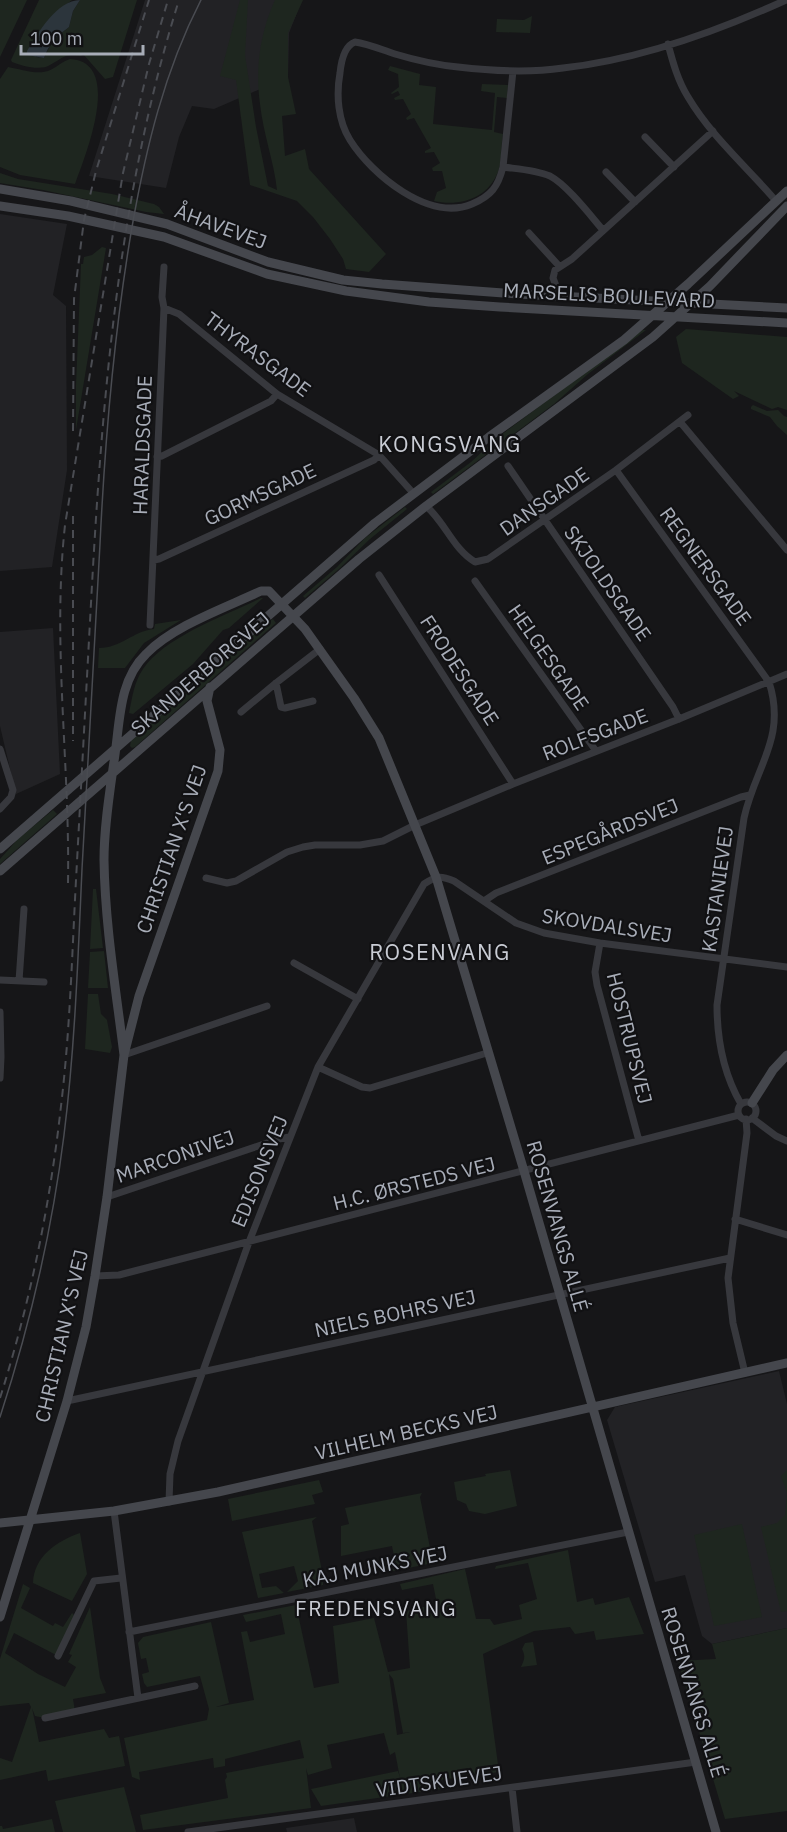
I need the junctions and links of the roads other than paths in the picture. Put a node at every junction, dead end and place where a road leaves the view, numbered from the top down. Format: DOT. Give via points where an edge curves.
graph roads {
  1 [pos="786,0"];
  2 [pos="668,44"];
  3 [pos="513,71"];
  4 [pos="713,131"];
  5 [pos="645,137"];
  6 [pos="503,167"];
  7 [pos="674,167"];
  8 [pos="606,172"];
  9 [pos="0,189"];
  10 [pos="787,191"];
  11 [pos="776,201"];
  12 [pos="635,202"];
  13 [pos="0,206"];
  14 [pos="787,206"];
  15 [pos="603,230"];
  16 [pos="529,233"];
  17 [pos="165,267"];
  18 [pos="560,267"];
  19 [pos="430,288"];
  20 [pos="560,296"];
  21 [pos="429,302"];
  22 [pos="669,302"];
  23 [pos="691,303"];
  24 [pos="164,308"];
  25 [pos="787,308"];
  26 [pos="651,317"];
  27 [pos="674,318"];
  28 [pos="787,323"];
  29 [pos="277,394"];
  30 [pos="688,415"];
  31 [pos="681,423"];
  32 [pos="380,455"];
  33 [pos="157,456"];
  34 [pos="508,466"];
  35 [pos="616,470"];
  36 [pos="414,494"];
  37 [pos="426,506"];
  38 [pos="545,520"];
  39 [pos="787,550"];
  40 [pos="154,560"];
  41 [pos="379,575"];
  42 [pos="475,581"];
  43 [pos="282,603"];
  44 [pos="293,615"];
  45 [pos="150,625"];
  46 [pos="320,649"];
  47 [pos="787,674"];
  48 [pos="276,682"];
  49 [pos="769,682"];
  50 [pos="210,687"];
  51 [pos="313,701"];
  52 [pos="242,712"];
  53 [pos="679,719"];
  54 [pos="0,749"];
  55 [pos="596,752"];
  56 [pos="513,783"];
  57 [pos="750,795"];
  58 [pos="0,809"];
  59 [pos="415,825"];
  60 [pos="0,849"];
  61 [pos="0,872"];
  62 [pos="435,877"];
  63 [pos="206,878"];
  64 [pos="484,901"];
  65 [pos="24,909"];
  66 [pos="600,943"];
  67 [pos="724,959"];
  68 [pos="294,963"];
  69 [pos="787,967"];
  70 [pos="0,980"];
  71 [pos="19,981"];
  72 [pos="44,982"];
  73 [pos="358,999"];
  74 [pos="267,1006"];
  75 [pos="0,1012"];
  76 [pos="488,1053"];
  77 [pos="123,1055"];
  78 [pos="787,1055"];
  79 [pos="318,1067"];
  80 [pos="0,1078"];
  81 [pos="752,1103"];
  82 [pos="741,1104"];
  83 [pos="739,1115"];
  84 [pos="749,1119"];
  85 [pos="289,1137"];
  86 [pos="639,1141"];
  87 [pos="787,1141"];
  88 [pos="524,1171"];
  89 [pos="107,1197"];
  90 [pos="735,1219"];
  91 [pos="787,1235"];
  92 [pos="249,1242"];
  93 [pos="730,1258"];
  94 [pos="95,1276"];
  95 [pos="559,1294"];
  96 [pos="787,1363"];
  97 [pos="202,1373"];
  98 [pos="745,1373"];
  99 [pos="67,1401"];
  100 [pos="592,1407"];
  101 [pos="169,1502"];
  102 [pos="114,1511"];
  103 [pos="30,1520"];
  104 [pos="0,1523"];
  105 [pos="628,1532"];
  106 [pos="122,1578"];
  107 [pos="0,1617"];
  108 [pos="129,1632"];
  109 [pos="58,1656"];
  110 [pos="195,1686"];
  111 [pos="138,1698"];
  112 [pos="45,1718"];
  113 [pos="696,1762"];
  114 [pos="512,1788"];
  115 [pos="188,1832"];
  116 [pos="517,1832"];
  117 [pos="716,1832"];
  1 -- 2 [label="street"];
  2 -- 3 [label="street" via="562,69"];
  2 -- 4 [label="street" via="688,98"];
  3 -- 6 [label="street"];
  3 -- 6 [label="street" via="428,62 355,42 347,48 340,70 338,103 349,139 391,184 423,202 454,208 480,200 492,191 500,181"];
  4 -- 7 [label="street"];
  4 -- 11 [label="street"];
  5 -- 7 [label="street"];
  6 -- 15 [label="street" via="539,173 561,183"];
  7 -- 12 [label="street"];
  8 -- 12 [label="street"];
  9 -- 19 [label="street, ÅHAVEVEJ" via="167,224 293,269 343,279"];
  10 -- 11 [label="street, SKANDERBORGVEJ"];
  11 -- 22 [label="street, SKANDERBORGVEJ"];
  12 -- 15 [label="street"];
  13 -- 21 [label="street, ÅHAVEVEJ" via="164,237 291,280"];
  14 -- 23 [label="street, SKANDERBORGVEJ"];
  15 -- 18 [label="street"];
  16 -- 18 [label="street"];
  17 -- 24 [label="street, HARALDSGADE"];
  18 -- 20 [label="street" via="553,278"];
  19 -- 20 [label="street, MARSELIS BOULEVARD"];
  20 -- 22 [label="street, MARSELIS BOULEVARD"];
  21 -- 26 [label="street, MARSELIS BOULEVARD"];
  22 -- 23 [label="street, MARSELIS BOULEVARD"];
  22 -- 26 [label="street, SKANDERBORGVEJ"];
  23 -- 25 [label="street, MARSELIS BOULEVARD"];
  23 -- 27 [label="street, SKANDERBORGVEJ"];
  24 -- 29 [label="street, THYRASGADE" via="179,314"];
  24 -- 33 [label="street, HARALDSGADE"];
  26 -- 27 [label="street, MARSELIS BOULEVARD"];
  26 -- 36 [label="street, SKANDERBORGVEJ"];
  27 -- 28 [label="street, MARSELIS BOULEVARD"];
  27 -- 37 [label="street, SKANDERBORGVEJ"];
  29 -- 32 [label="street, THYRASGADE"];
  29 -- 33 [label="street" via="271,401"];
  30 -- 31 [label="street, DANSGADE"];
  31 -- 35 [label="street, DANSGADE"];
  31 -- 39 [label="street"];
  32 -- 36 [label="street, THYRASGADE"];
  32 -- 40 [label="street, GORMSGADE"];
  33 -- 40 [label="street, HARALDSGADE"];
  34 -- 38 [label="street, SKJOLDSGADE"];
  35 -- 38 [label="street, DANSGADE"];
  35 -- 49 [label="street, REGNERSGADE"];
  36 -- 37 [label="street"];
  36 -- 43 [label="street, SKANDERBORGVEJ"];
  37 -- 38 [label="street, DANSGADE" via="463,554 475,562 488,559"];
  37 -- 44 [label="street, SKANDERBORGVEJ"];
  38 -- 53 [label="street, SKJOLDSGADE"];
  40 -- 45 [label="street, HARALDSGADE"];
  41 -- 56 [label="street, FRODESGADE"];
  42 -- 55 [label="street, HELGESGADE"];
  43 -- 44 [label="street, ROSENVANGS ALLÉ"];
  43 -- 60 [label="street, SKANDERBORGVEJ"];
  43 -- 77 [label="street, CHRISTIAN X'S VEJ" via="272,592 261,591 182,629 144,655 126,690 119,716 104,859"];
  44 -- 46 [label="street, ROSENVANGS ALLÉ"];
  44 -- 50 [label="street, SKANDERBORGVEJ"];
  46 -- 48 [label="street"];
  46 -- 59 [label="street, ROSENVANGS ALLÉ" via="379,738"];
  47 -- 49 [label="street, ROLFSGADE"];
  48 -- 51 [label="street" via="281,707"];
  48 -- 52 [label="street"];
  49 -- 53 [label="street, ROLFSGADE"];
  49 -- 57 [label="street, KASTANIEVEJ" via="776,697 779,726 769,760"];
  50 -- 61 [label="street, SKANDERBORGVEJ"];
  50 -- 77 [label="street, CHRISTIAN X'S VEJ" via="207,701 220,750 218,771 139,996"];
  53 -- 55 [label="street, ROLFSGADE"];
  54 -- 58 [label="street" via="13,790"];
  55 -- 56 [label="street, ROLFSGADE"];
  56 -- 59 [label="street, ROLFSGADE"];
  57 -- 64 [label="street, ESPEGÅRDSVEJ"];
  57 -- 67 [label="street, KASTANIEVEJ"];
  59 -- 62 [label="street, ROSENVANGS ALLÉ"];
  59 -- 63 [label="street, ROLFSGADE" via="372,844 315,845 287,852 227,883"];
  62 -- 64 [label="street, SKOVDALSVEJ" via="454,881"];
  62 -- 73 [label="street, EDISONSVEJ" via="424,884"];
  62 -- 76 [label="street, ROSENVANGS ALLÉ"];
  64 -- 66 [label="street, SKOVDALSVEJ" via="528,928"];
  65 -- 71 [label="street"];
  66 -- 67 [label="street, SKOVDALSVEJ"];
  66 -- 86 [label="street, HOSTRUPSVEJ" via="597,985"];
  67 -- 69 [label="street, SKOVDALSVEJ"];
  67 -- 82 [label="street, KASTANIEVEJ" via="717,1025 723,1063"];
  68 -- 73 [label="street"];
  70 -- 71 [label="street"];
  71 -- 72 [label="street"];
  73 -- 79 [label="street, EDISONSVEJ"];
  74 -- 77 [label="street"];
  75 -- 80 [label="street"];
  76 -- 79 [label="street" via="370,1088"];
  76 -- 88 [label="street, ROSENVANGS ALLÉ"];
  77 -- 89 [label="street, CHRISTIAN X'S VEJ"];
  78 -- 81 [label="street"];
  79 -- 85 [label="street, EDISONSVEJ"];
  81 -- 82 [label="street"];
  81 -- 84 [label="street" via="756,1111"];
  82 -- 83 [label="street"];
  83 -- 84 [label="street"];
  83 -- 86 [label="street, H.C. ØRSTEDS VEJ"];
  84 -- 87 [label="street"];
  84 -- 90 [label="street"];
  85 -- 89 [label="street, MARCONIVEJ"];
  85 -- 92 [label="street, EDISONSVEJ"];
  86 -- 88 [label="street, H.C. ØRSTEDS VEJ"];
  88 -- 92 [label="street, H.C. ØRSTEDS VEJ"];
  88 -- 95 [label="street, ROSENVANGS ALLÉ"];
  89 -- 94 [label="street, CHRISTIAN X'S VEJ"];
  90 -- 91 [label="street"];
  90 -- 93 [label="street"];
  92 -- 94 [label="street, H.C. ØRSTEDS VEJ" via="119,1275"];
  92 -- 97 [label="street, EDISONSVEJ"];
  93 -- 95 [label="street, NIELS BOHRS VEJ"];
  93 -- 98 [label="street" via="729,1300"];
  94 -- 99 [label="street, CHRISTIAN X'S VEJ"];
  95 -- 97 [label="street, NIELS BOHRS VEJ"];
  95 -- 100 [label="street, ROSENVANGS ALLÉ"];
  96 -- 98 [label="street, VILHELM BECKS VEJ"];
  97 -- 99 [label="street, NIELS BOHRS VEJ"];
  97 -- 101 [label="street, EDISONSVEJ" via="173,1459"];
  98 -- 100 [label="street, VILHELM BECKS VEJ"];
  99 -- 103 [label="street, CHRISTIAN X'S VEJ"];
  100 -- 101 [label="street, VILHELM BECKS VEJ"];
  100 -- 105 [label="street, ROSENVANGS ALLÉ"];
  101 -- 102 [label="street, VILHELM BECKS VEJ"];
  102 -- 103 [label="street, VILHELM BECKS VEJ"];
  102 -- 106 [label="street"];
  103 -- 104 [label="street, VILHELM BECKS VEJ"];
  103 -- 107 [label="street, CHRISTIAN X'S VEJ"];
  105 -- 108 [label="street, KAJ MUNKS VEJ"];
  105 -- 113 [label="street, ROSENVANGS ALLÉ"];
  106 -- 108 [label="street"];
  106 -- 109 [label="street" via="94,1581"];
  108 -- 111 [label="street"];
  110 -- 111 [label="street"];
  111 -- 112 [label="street"];
  113 -- 114 [label="street, VIDTSKUEVEJ"];
  113 -- 117 [label="street, ROSENVANGS ALLÉ"];
  114 -- 115 [label="street, VIDTSKUEVEJ"];
  114 -- 116 [label="street"];
}
